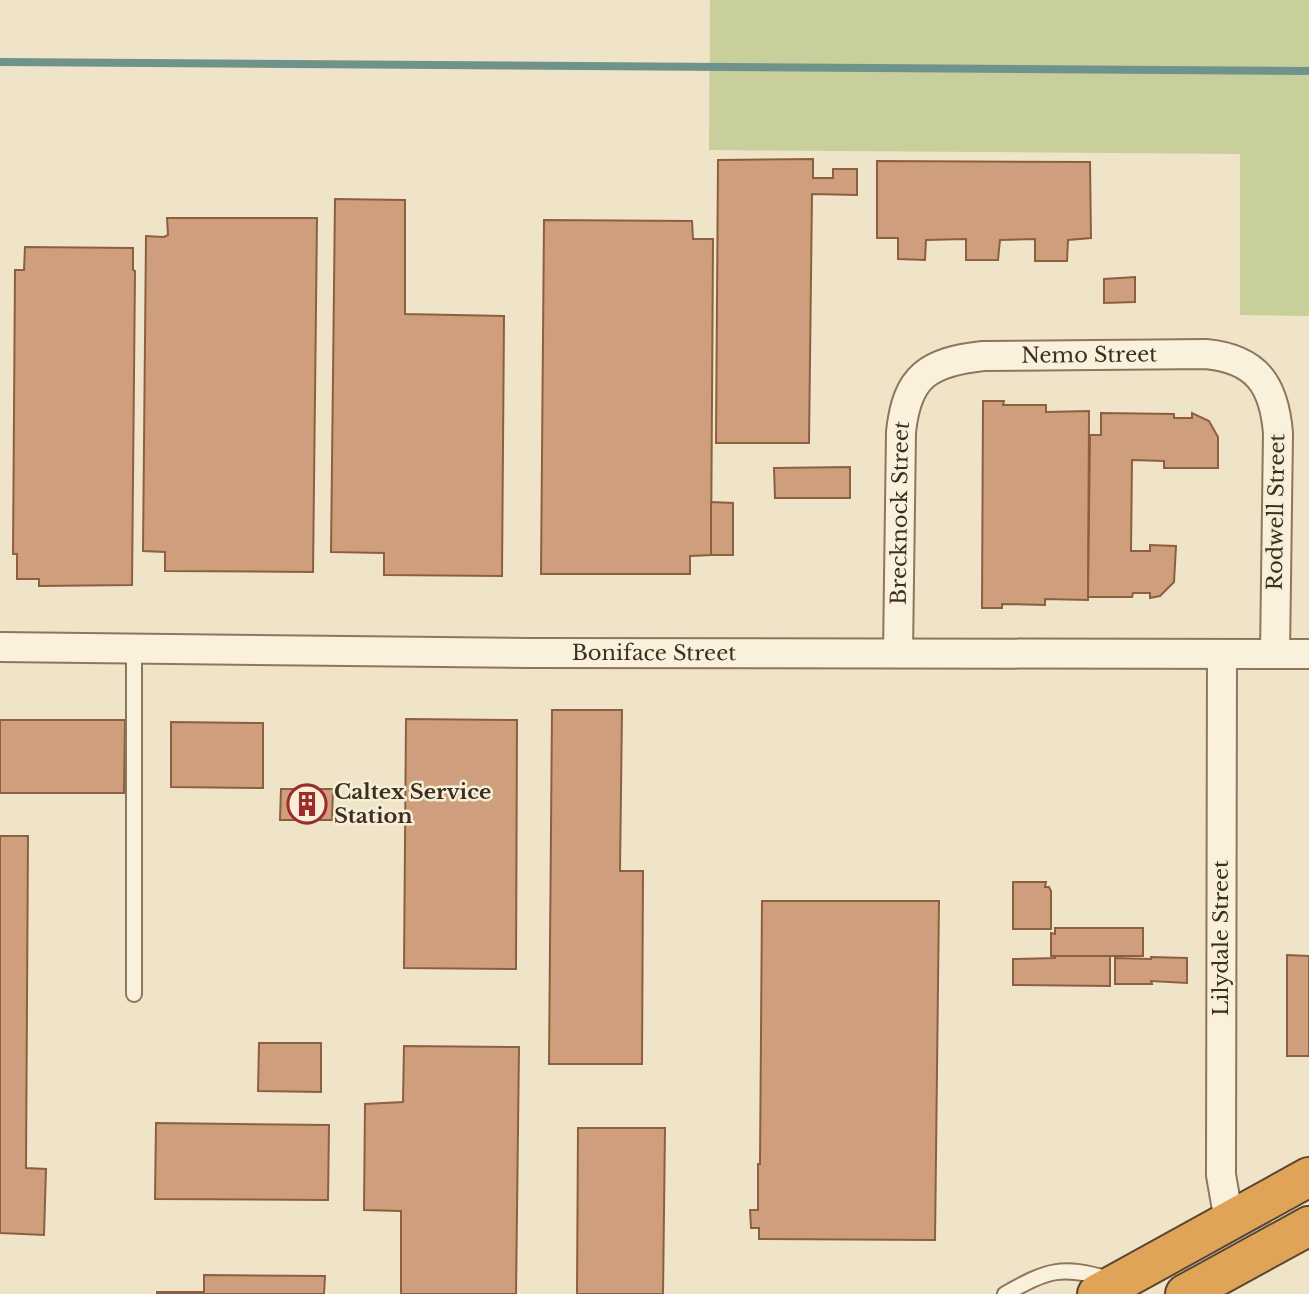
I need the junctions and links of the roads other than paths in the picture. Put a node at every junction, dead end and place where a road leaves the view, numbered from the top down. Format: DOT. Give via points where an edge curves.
graph roads {
  1 [pos="1258,374"];
  2 [pos="921,376"];
  3 [pos="0,646"];
  4 [pos="134,648"];
  5 [pos="898,653"];
  6 [pos="1222,654"];
  7 [pos="1275,654"];
  8 [pos="1309,654"];
  9 [pos="134,994"];
  10 [pos="1309,1177"];
  11 [pos="1229,1222"];
  12 [pos="1309,1226"];
  13 [pos="1108,1288"];
  14 [pos="1005,1294"];
  15 [pos="1185,1294"];
  1 -- 2 [label="street, Nemo Street" via="1236,360 1206,354 983,356 947,362"];
  1 -- 7 [label="street, Rodwell Street" via="1272,398 1278,433"];
  2 -- 5 [label="street, Brecknock Street" via="906,400 901,432"];
  3 -- 4 [label="street, Boniface Street"];
  4 -- 5 [label="street, Boniface Street"];
  4 -- 9 [label="lane"];
  5 -- 6 [label="street, Boniface Street"];
  6 -- 7 [label="street, Boniface Street"];
  6 -- 11 [label="street, Lilydale Street" via="1221,1175"];
  7 -- 8 [label="street, Boniface Street"];
  10 -- 11 [label="highway"];
  11 -- 13 [label="highway"];
  12 -- 15 [label="highway"];
  13 -- 14 [label="lane" via="1086,1272 1066,1270 1038,1275"];
}
